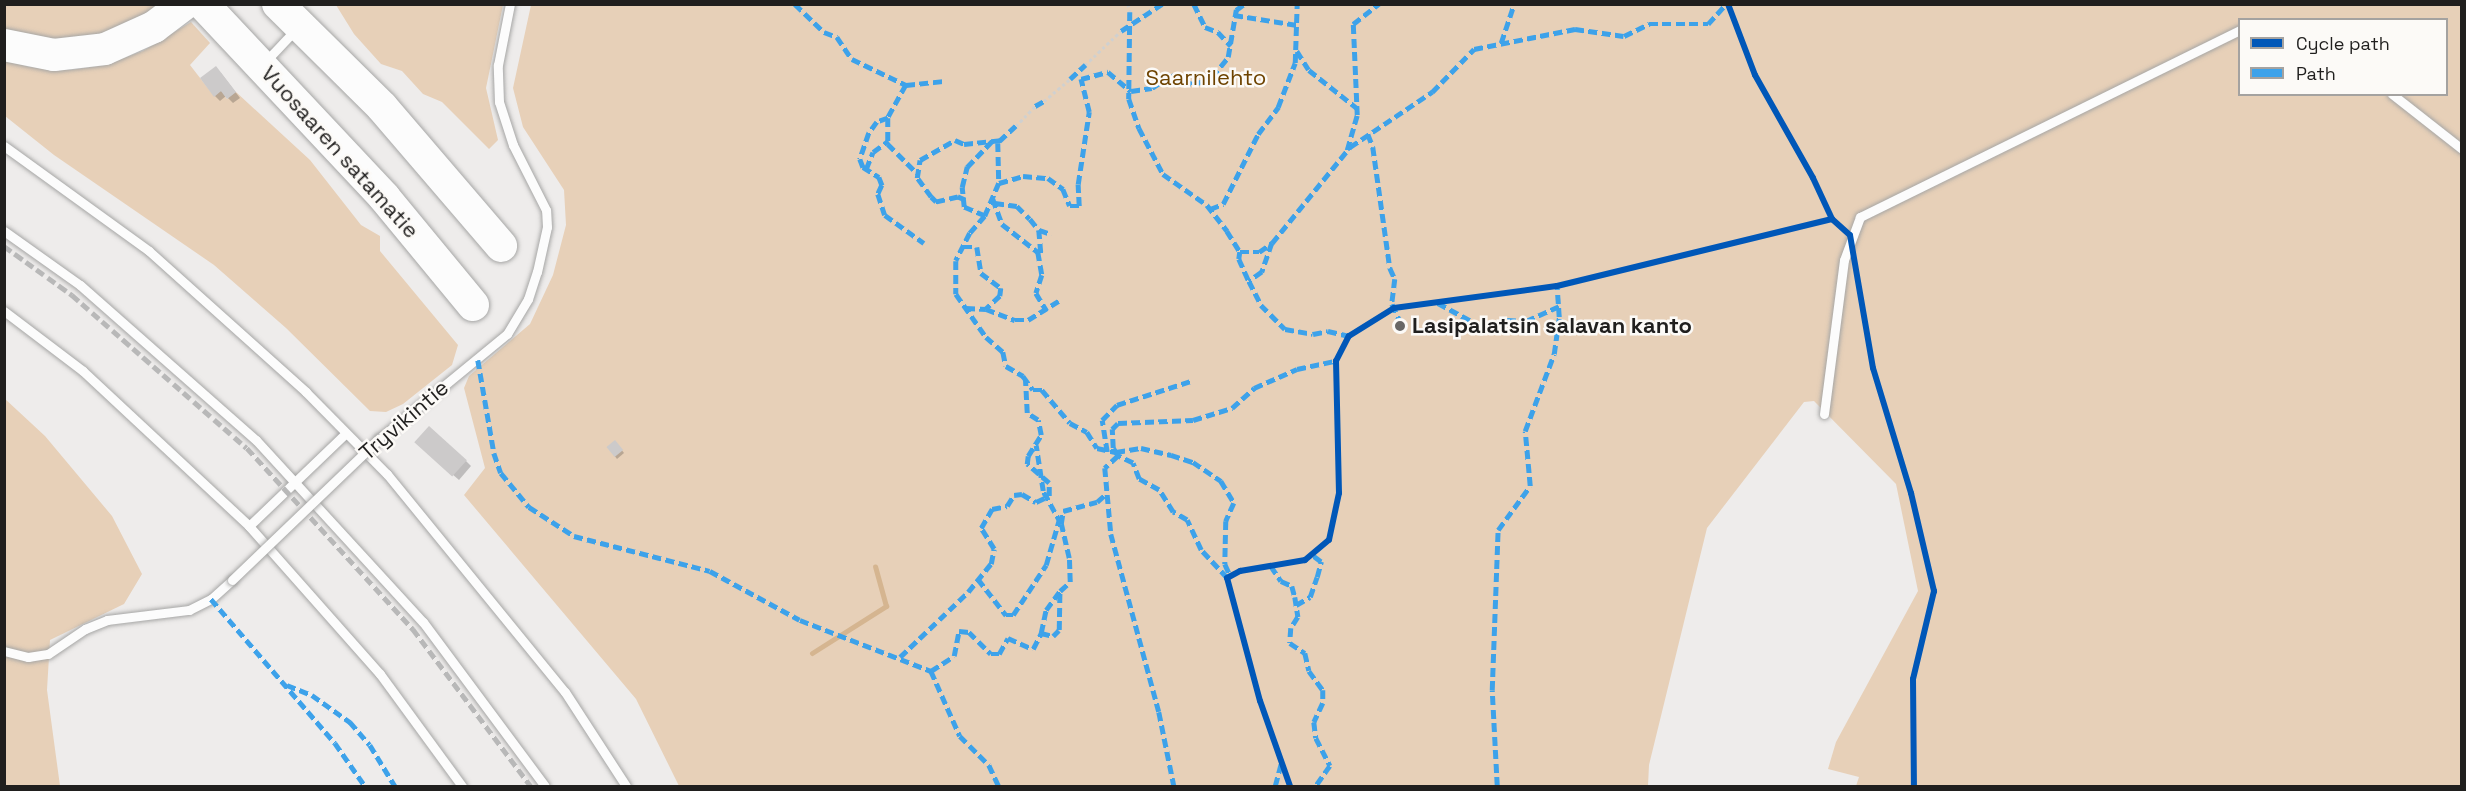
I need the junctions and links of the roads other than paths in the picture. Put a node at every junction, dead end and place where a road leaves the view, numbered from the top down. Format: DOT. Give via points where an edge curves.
graph roads {
  1 [pos="185,4"];
  2 [pos="203,4"];
  3 [pos="510,4"];
  4 [pos="293,11"];
  5 [pos="2238,31"];
  6 [pos="4,45"];
  7 [pos="263,65"];
  8 [pos="2395,96"];
  9 [pos="4,146"];
  10 [pos="2462,148"];
  11 [pos="4,231"];
  12 [pos="501,246"];
  13 [pos="473,304"];
  14 [pos="4,311"];
  15 [pos="1824,414"];
  16 [pos="346,433"];
  17 [pos="296,481"];
  18 [pos="249,526"];
  19 [pos="4,651"];
  20 [pos="462,786"];
  21 [pos="546,786"];
  22 [pos="626,786"];
  1 -- 6 [label="highway" via="130,41 83,53 54,55"];
  2 -- 7 [label="highway, Vuosaaren satamatie"];
  3 -- 19 [label="lane, Tryvikintie, bridge" via="498,65 499,102 513,145 546,210 547,227 528,299 507,334 379,439 211,599 189,610 107,620 85,629 48,654 28,657"];
  4 -- 7 [label="lane"];
  4 -- 12 [label="highway"];
  5 -- 15 [label="lane" via="1860,217 1844,260"];
  7 -- 13 [label="highway, Vuosaaren satamatie" via="384,197"];
  8 -- 10 [label="lane"];
  9 -- 16 [label="lane" via="136,240"];
  11 -- 17 [label="lane" via="80,285 256,440"];
  14 -- 18 [label="lane" via="83,371"];
  16 -- 17 [label="lane"];
  16 -- 22 [label="lane" via="387,474 565,692"];
  17 -- 18 [label="lane"];
  17 -- 21 [label="lane" via="423,622"];
  18 -- 20 [label="lane" via="380,674"];
}
